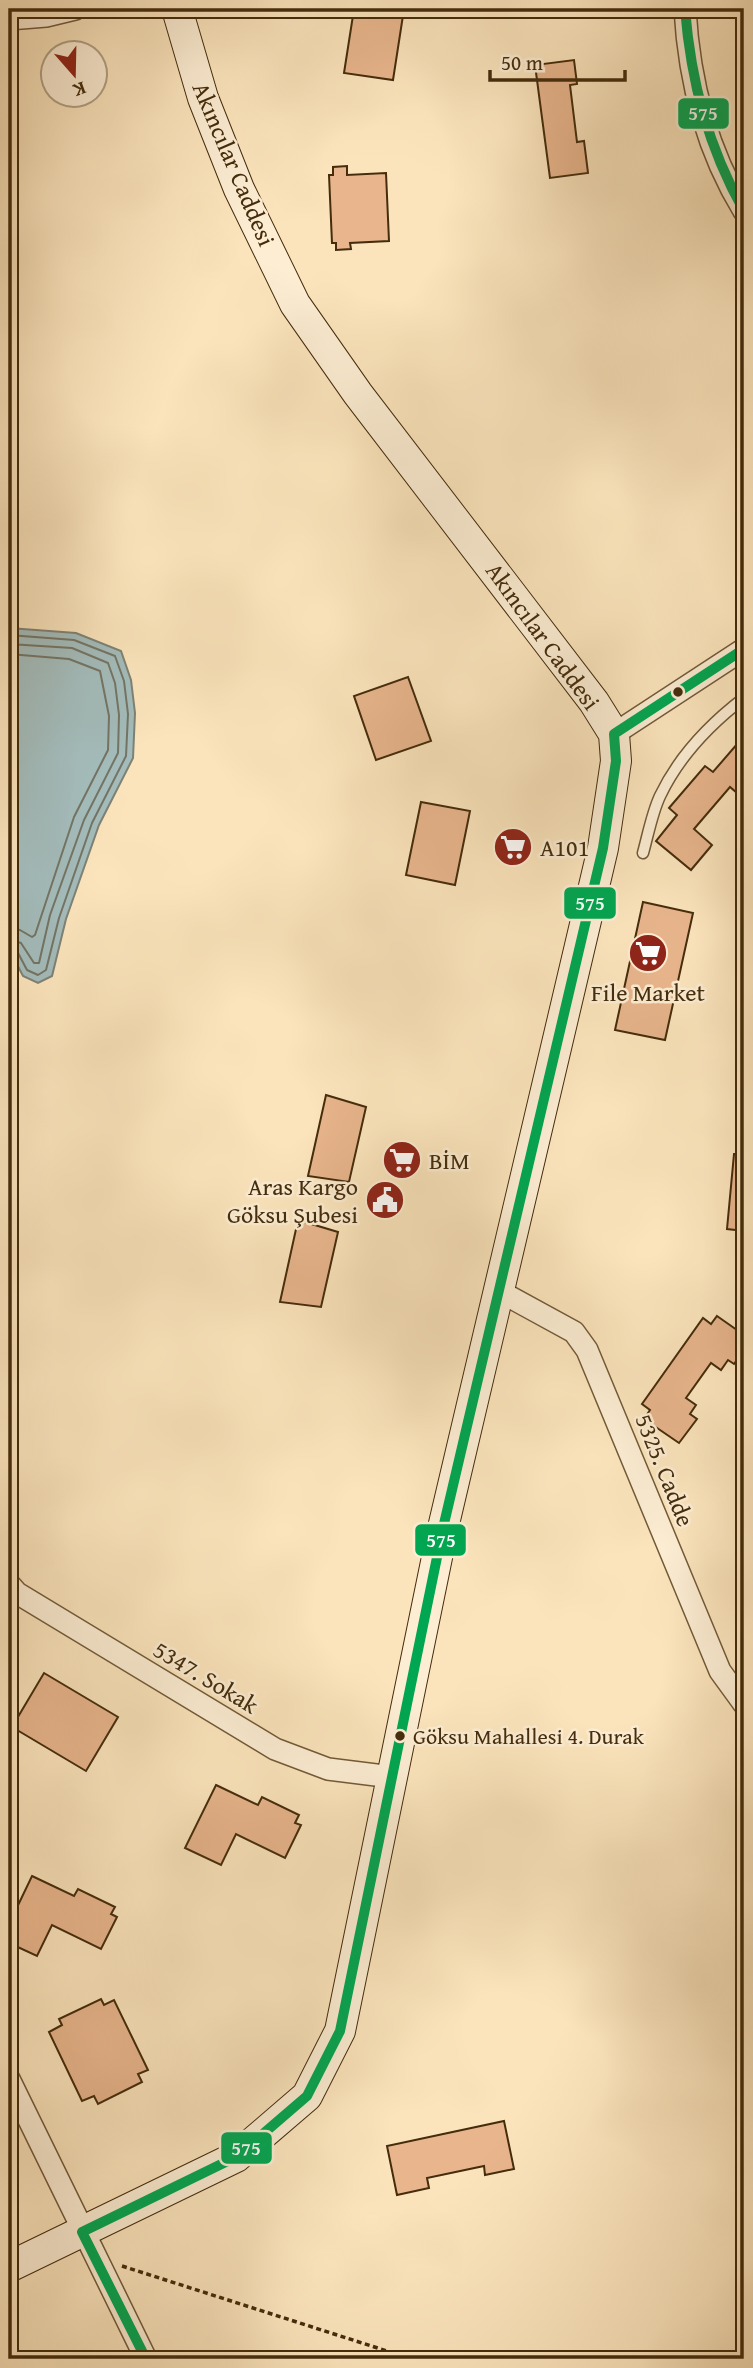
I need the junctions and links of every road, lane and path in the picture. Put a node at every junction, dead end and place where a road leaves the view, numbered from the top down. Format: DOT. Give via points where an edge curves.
graph roads {
  1 [pos="75,9"];
  2 [pos="177,9"];
  3 [pos="685,9"];
  4 [pos="9,19"];
  5 [pos="744,211"];
  6 [pos="744,649"];
  7 [pos="744,698"];
  8 [pos="614,734"];
  9 [pos="643,853"];
  10 [pos="499,1291"];
  11 [pos="9,1584"];
  12 [pos="744,1704"];
  13 [pos="392,1777"];
  14 [pos="9,2079"];
  15 [pos="89,2245"];
  16 [pos="9,2267"];
  17 [pos="146,2359"];
  18 [pos="412,2359"];
  1 -- 4 [label="street"];
  2 -- 8 [label="street, Akıncılar Caddesi" via="203,98 239,189 295,304 358,394 555,647"];
  3 -- 5 [label="street" via="687,48 700,114"];
  6 -- 8 [label="street"];
  7 -- 9 [label="lane" via="716,719 684,759 660,796"];
  8 -- 10 [label="street, Akıncılar Caddesi" via="616,761 603,848"];
  10 -- 12 [label="street, 5325. Cadde" via="574,1332 587,1350 720,1671"];
  10 -- 13 [label="street, Akıncılar Caddesi" via="443,1528"];
  11 -- 13 [label="street, 5347. Sokak" via="74,1629 275,1749 328,1769"];
  13 -- 15 [label="street, Akıncılar Caddesi" via="340,2031 307,2096 236,2157"];
  14 -- 15 [label="street"];
  15 -- 16 [label="street, Akıncılar Caddesi"];
  15 -- 17 [label="street"];
  15 -- 18 [label="path"];
}
